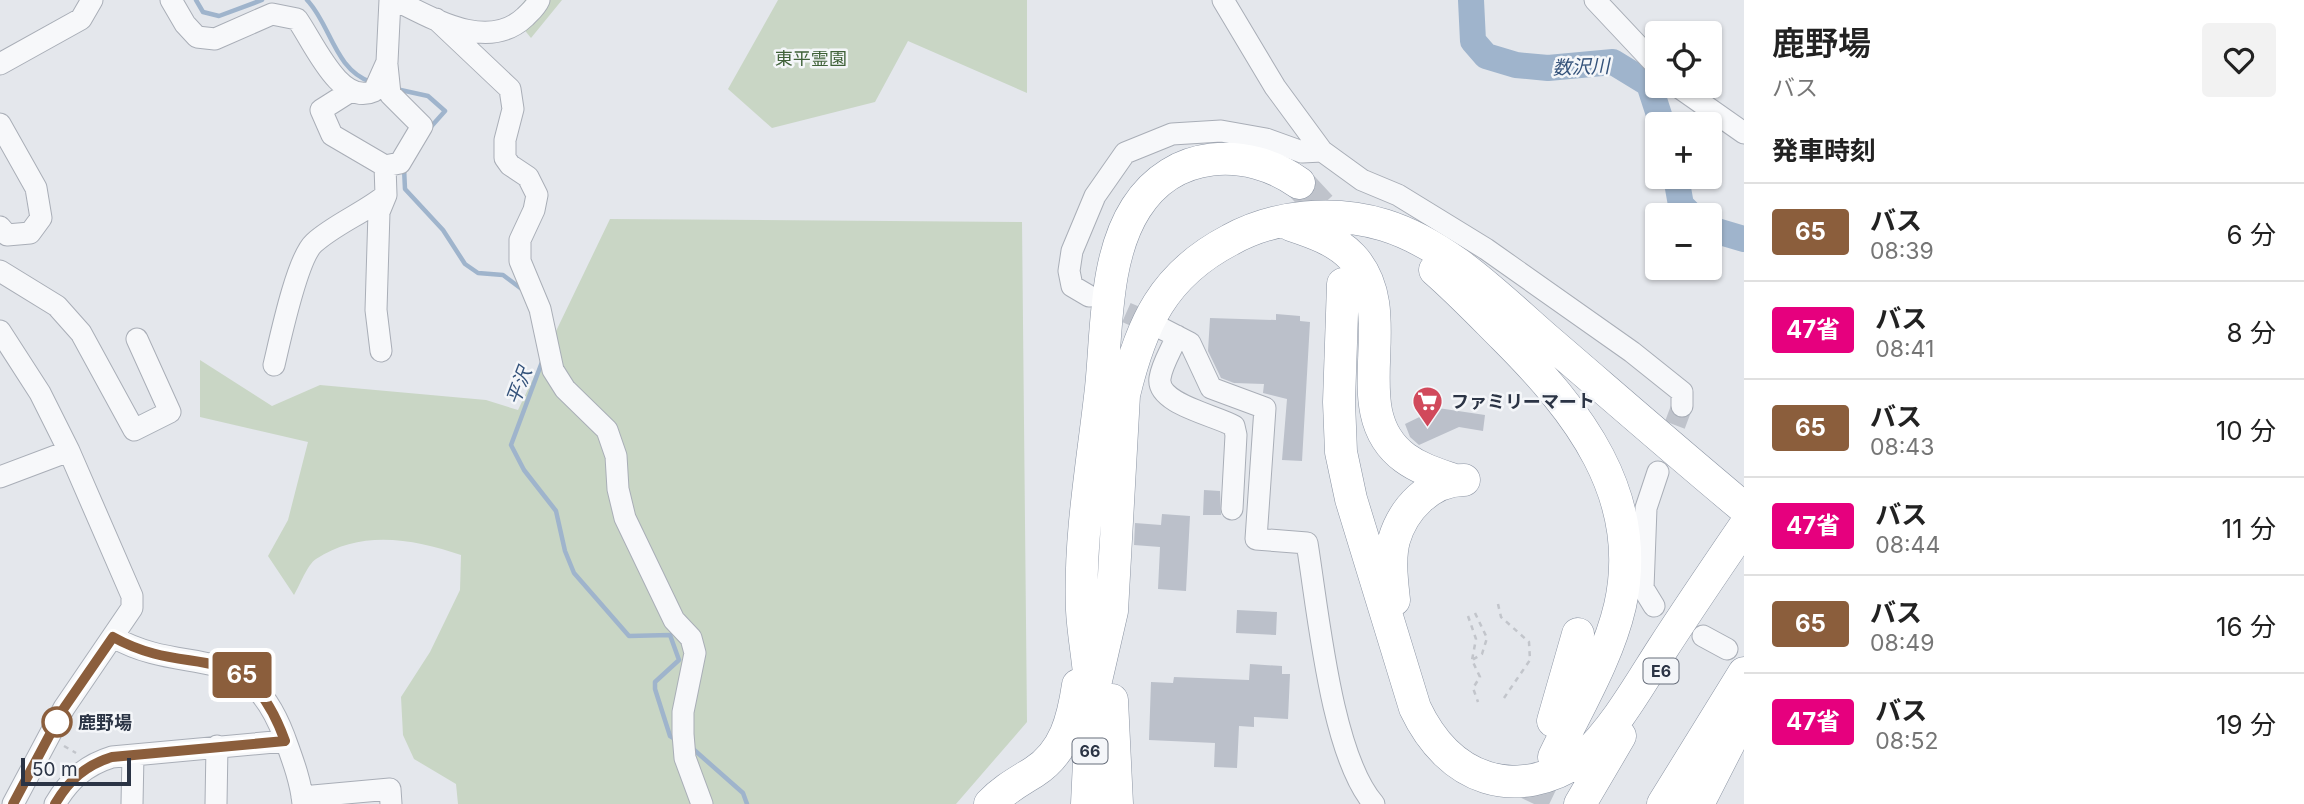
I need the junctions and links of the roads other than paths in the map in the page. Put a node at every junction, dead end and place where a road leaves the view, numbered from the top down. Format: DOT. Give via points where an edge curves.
graph roads {
  1 [pos="92,0"];
  2 [pos="171,0"];
  3 [pos="390,0"];
  4 [pos="395,0"];
  5 [pos="539,0"];
  6 [pos="1223,0"];
  7 [pos="1595,0"];
  8 [pos="436,19"];
  9 [pos="1645,53"];
  10 [pos="0,64"];
  11 [pos="384,81"];
  12 [pos="351,91"];
  13 [pos="1694,98"];
  14 [pos="0,124"];
  15 [pos="1744,133"];
  16 [pos="1322,151"];
  17 [pos="385,166"];
  18 [pos="1299,183"];
  19 [pos="386,195"];
  20 [pos="1279,221"];
  21 [pos="1361,221"];
  22 [pos="0,227"];
  23 [pos="0,271"];
  24 [pos="1343,284"];
  25 [pos="1089,296"];
  26 [pos="1157,326"];
  27 [pos="0,331"];
  28 [pos="1177,337"];
  29 [pos="137,339"];
  30 [pos="382,351"];
  31 [pos="274,365"];
  32 [pos="1682,406"];
  33 [pos="1096,430"];
  34 [pos="69,451"];
  35 [pos="1657,472"];
  36 [pos="0,477"];
  37 [pos="1742,503"];
  38 [pos="1232,509"];
  39 [pos="1744,540"];
  40 [pos="1654,606"];
  41 [pos="1097,610"];
  42 [pos="1578,634"];
  43 [pos="1703,636"];
  44 [pos="113,637"];
  45 [pos="1735,661"];
  46 [pos="1402,664"];
  47 [pos="1744,714"];
  48 [pos="285,741"];
  49 [pos="217,746"];
  50 [pos="133,754"];
  51 [pos="302,800"];
  52 [pos="13,804"];
  53 [pos="55,804"];
  54 [pos="132,804"];
  55 [pos="216,804"];
  56 [pos="391,804"];
  57 [pos="702,804"];
  58 [pos="990,804"];
  59 [pos="1087,804"];
  60 [pos="1117,804"];
  61 [pos="1374,804"];
  62 [pos="1580,804"];
  63 [pos="1663,804"];
  64 [pos="1698,804"];
  1 -- 10 [label="street" via="81,19"];
  2 -- 12 [label="street" via="197,37 215,39 272,14 297,19 337,82"];
  3 -- 11 [label="street"];
  4 -- 8 [label="street"];
  5 -- 8 [label="street" via="515,26 486,34"];
  6 -- 16 [label="street" via="1275,87"];
  7 -- 9 [label="street"];
  8 -- 57 [label="street" via="510,89 513,109 505,149 510,165 528,177 537,195 520,240 520,261 540,309 554,370 565,389 607,430 616,456 625,518 674,620 691,639 695,653 683,734 685,758"];
  11 -- 12 [label="street" via="367,94"];
  11 -- 17 [label="street" via="422,126 400,163"];
  12 -- 17 [label="street" via="321,110 332,135"];
  13 -- 15 [label="street"];
  14 -- 22 [label="street" via="36,188 41,218 30,233 7,235"];
  16 -- 25 [label="street" via="1302,152 1266,139 1221,131 1172,134 1125,153 1095,196 1072,251 1072,286"];
  16 -- 32 [label="street" via="1362,180 1435,216 1510,265 1682,392"];
  17 -- 19 [label="street"];
  18 -- 33 [label="highway" via="1252,159 1216,159 1171,175 1136,208 1113,280"];
  19 -- 30 [label="street" via="379,212 376,310"];
  19 -- 31 [label="street" via="312,244 288,302"];
  20 -- 21 [label="highway" via="1335,217"];
  20 -- 41 [label="highway" via="1241,234 1187,268 1165,292 1140,338 1124,395"];
  20 -- 46 [label="highway" via="1329,239 1352,257 1371,293 1375,314 1374,404 1380,426 1405,458 1424,470 1459,480 1420,496 1394,541 1392,581"];
  21 -- 37 [label="highway" via="1415,238 1471,274"];
  21 -- 42 [label="highway" via="1429,264 1542,375 1577,418 1611,480 1625,540 1619,608 1604,653 1548,754"];
  23 -- 29 [label="street" via="57,306 82,333 134,430 170,412"];
  24 -- 46 [label="highway" via="1341,452"];
  26 -- 28 [label="street"];
  27 -- 34 [label="street" via="40,393"];
  28 -- 38 [label="street" via="1161,386 1171,400 1234,426"];
  28 -- 61 [label="street" via="1190,343 1211,388 1265,408 1256,539 1307,543 1340,732 1351,767"];
  33 -- 37 [label="highway" via="1125,331 1142,297 1172,258 1209,230 1248,211 1288,202 1331,200 1377,208 1421,227 1469,257"];
  33 -- 41 [label="highway"];
  34 -- 36 [label="street"];
  34 -- 44 [label="street" via="132,596 132,608"];
  35 -- 40 [label="street" via="1646,508 1643,588"];
  37 -- 46 [label="highway" via="1598,742 1549,781 1503,787 1475,779 1455,765 1427,732"];
  39 -- 62 [label="highway, E6"];
  41 -- 58 [label="highway" via="1068,731 1058,750"];
  41 -- 59 [label="highway, 66"];
  41 -- 60 [label="highway"];
  43 -- 45 [label="street"];
  44 -- 48 [label="street" via="142,652 207,662 240,674 268,701"];
  44 -- 52 [label="street" via="70,699"];
  45 -- 63 [label="highway"];
  47 -- 64 [label="highway"];
  48 -- 49 [label="street"];
  48 -- 51 [label="street"];
  49 -- 50 [label="street"];
  49 -- 55 [label="street"];
  50 -- 53 [label="street" via="93,763 64,789"];
  50 -- 54 [label="street"];
  51 -- 56 [label="street" via="390,789"];
}
